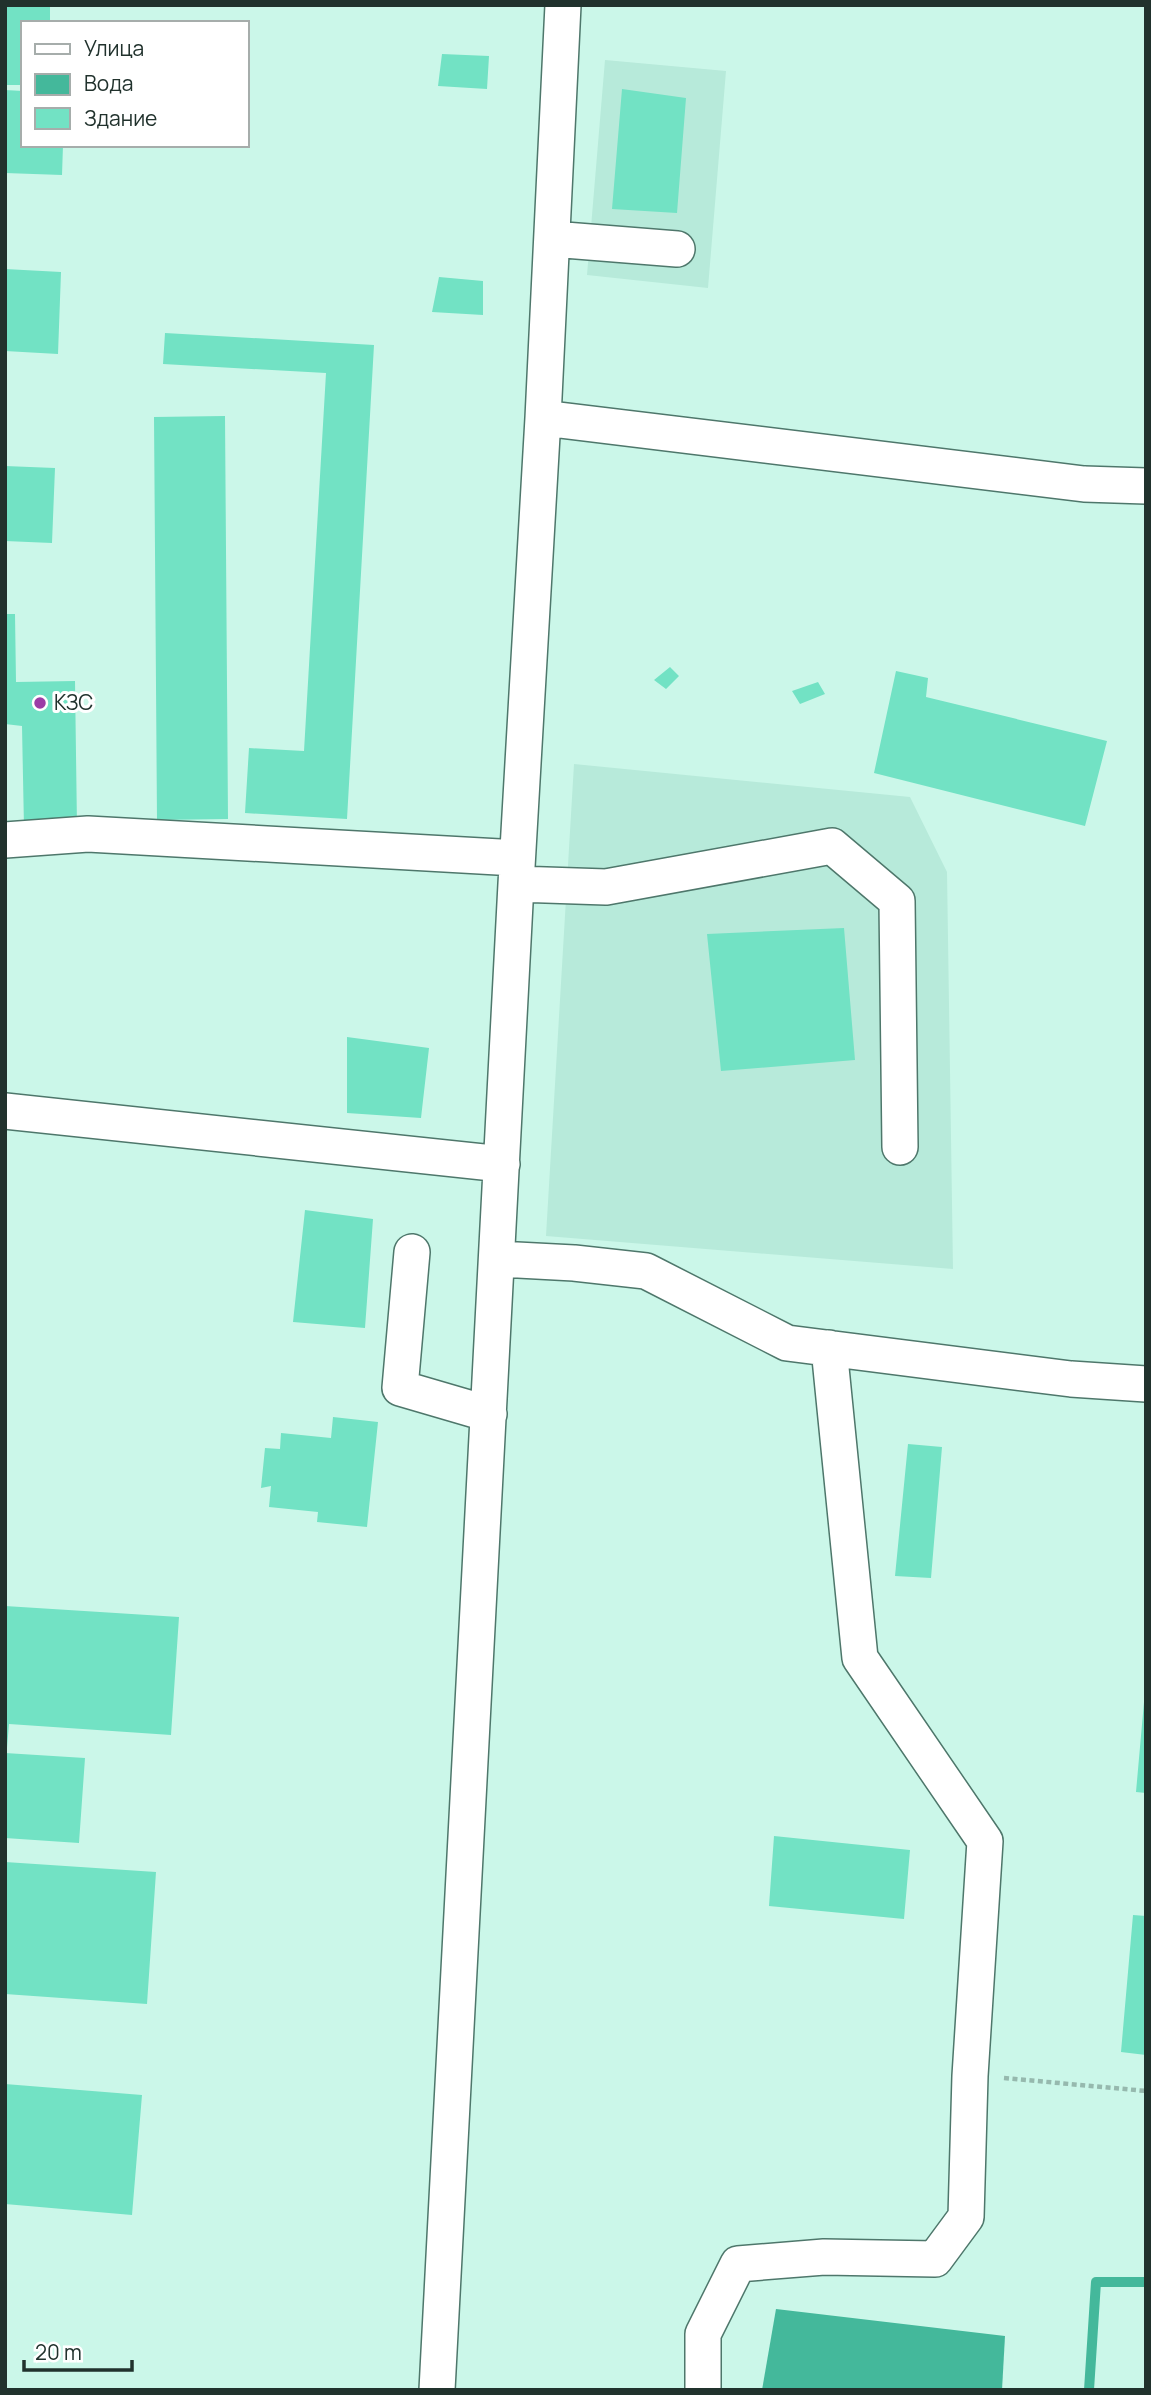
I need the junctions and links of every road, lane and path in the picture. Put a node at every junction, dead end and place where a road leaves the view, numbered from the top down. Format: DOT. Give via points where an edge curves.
graph roads {
  1 [pos="563,5"];
  2 [pos="552,239"];
  3 [pos="677,249"];
  4 [pos="543,418"];
  5 [pos="1146,486"];
  6 [pos="5,840"];
  7 [pos="516,871"];
  8 [pos="5,1111"];
  9 [pos="900,1147"];
  10 [pos="502,1164"];
  11 [pos="412,1252"];
  12 [pos="497,1259"];
  13 [pos="829,1348"];
  14 [pos="1146,1384"];
  15 [pos="488,1414"];
  16 [pos="970,2076"];
  17 [pos="1146,2091"];
  18 [pos="437,2390"];
  19 [pos="702,2390"];
  1 -- 2 [label="street"];
  2 -- 3 [label="street"];
  2 -- 4 [label="street"];
  4 -- 5 [label="street" via="1084,484"];
  4 -- 7 [label="street"];
  6 -- 7 [label="street" via="89,834"];
  7 -- 9 [label="street" via="606,887 832,846 897,901"];
  7 -- 10 [label="street"];
  8 -- 10 [label="street"];
  10 -- 12 [label="street"];
  11 -- 15 [label="street" via="400,1388"];
  12 -- 13 [label="street" via="646,1271 787,1343"];
  12 -- 15 [label="street"];
  13 -- 14 [label="street"];
  13 -- 16 [label="street" via="860,1658 985,1841"];
  15 -- 18 [label="street"];
  16 -- 17 [label="path"];
  16 -- 19 [label="street" via="967,2217 935,2259 824,2257 738,2264 703,2333"];
}
